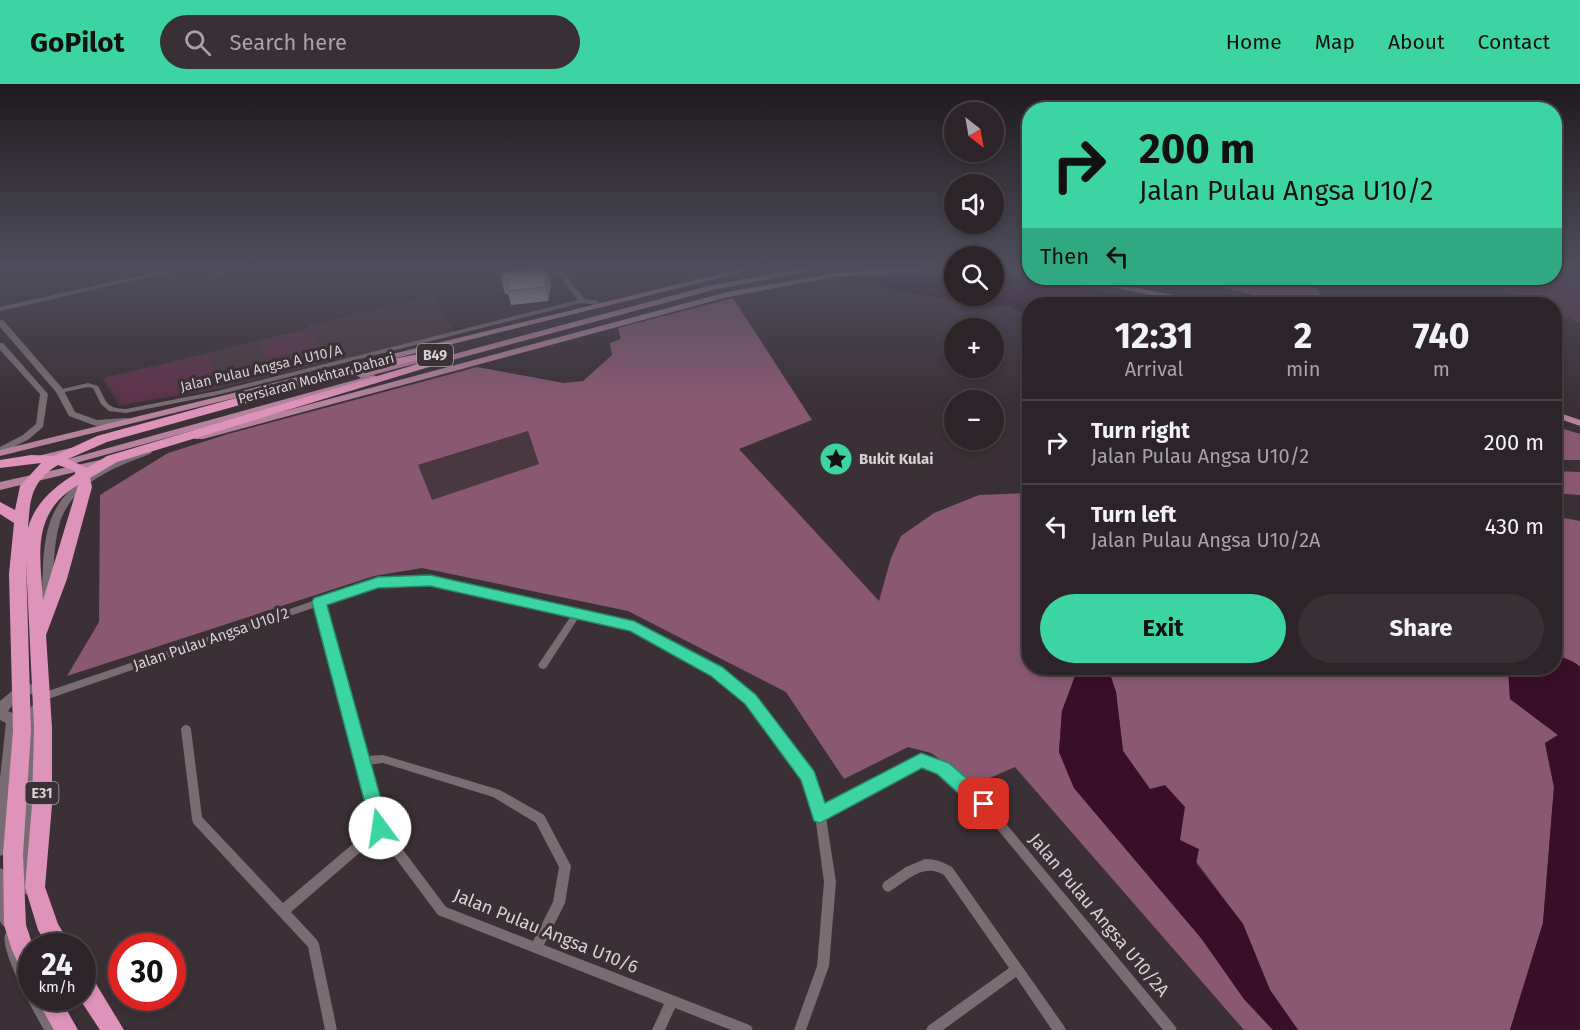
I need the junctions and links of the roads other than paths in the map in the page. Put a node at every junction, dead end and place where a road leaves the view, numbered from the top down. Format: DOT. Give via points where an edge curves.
graph roads {
  1 [pos="13,313"];
  2 [pos="535,313"];
  3 [pos="562,313"];
  4 [pos="569,313"];
  5 [pos="596,313"];
  6 [pos="618,313"];
  7 [pos="655,313"];
  8 [pos="536,321"];
  9 [pos="3,325"];
  10 [pos="0,345"];
  11 [pos="447,351"];
  12 [pos="425,365"];
  13 [pos="60,391"];
  14 [pos="1562,417"];
  15 [pos="137,421"];
  16 [pos="1580,423"];
  17 [pos="164,446"];
  18 [pos="0,452"];
  19 [pos="0,466"];
  20 [pos="0,481"];
  21 [pos="0,486"];
  22 [pos="0,505"];
  23 [pos="22,521"];
  24 [pos="319,602"];
  25 [pos="577,614"];
  26 [pos="39,635"];
  27 [pos="543,665"];
  28 [pos="41,692"];
  29 [pos="16,694"];
  30 [pos="1,709"];
  31 [pos="33,712"];
  32 [pos="12,720"];
  33 [pos="186,729"];
  34 [pos="363,761"];
  35 [pos="820,815"];
  36 [pos="380,828"];
  37 [pos="0,849"];
  38 [pos="0,875"];
  39 [pos="888,886"];
  40 [pos="283,912"];
  41 [pos="43,933"];
  42 [pos="51,933"];
  43 [pos="18,936"];
  44 [pos="537,946"];
  45 [pos="18,965"];
  46 [pos="1017,969"];
  47 [pos="672,1001"];
  48 [pos="96,1004"];
  49 [pos="42,1011"];
  50 [pos="56,1011"];
  51 [pos="93,1011"];
  52 [pos="53,1030"];
  53 [pos="68,1030"];
  54 [pos="105,1030"];
  55 [pos="113,1030"];
  56 [pos="331,1030"];
  57 [pos="658,1030"];
  58 [pos="747,1030"];
  59 [pos="800,1030"];
  60 [pos="932,1030"];
  61 [pos="1060,1030"];
  62 [pos="1171,1030"];
  1 -- 9 [label="street"];
  2 -- 13 [label="street, Jalan Pulau Angsa A U10/A" via="217,393 126,411 111,410 96,387"];
  3 -- 8 [label="main road"];
  4 -- 8 [label="main road, B49"];
  5 -- 11 [label="main road, Persiaran Mokhtar Dahari / B49"];
  6 -- 12 [label="main road, Persiaran Mokhtar Dahari / B49"];
  7 -- 17 [label="main road"];
  8 -- 15 [label="main road, B49"];
  9 -- 13 [label="street"];
  10 -- 18 [label="street" via="44,394 40,424"];
  11 -- 19 [label="main road, Persiaran Mokhtar Dahari / B49"];
  11 -- 23 [label="highway" via="281,389 121,433 69,453 45,467 27,486"];
  12 -- 20 [label="main road, Persiaran Mokhtar Dahari / B49"];
  12 -- 26 [label="highway" via="112,459 64,487 45,506 32,542"];
  13 -- 15 [label="street" via="72,414 83,420"];
  14 -- 16 [label="main road"];
  15 -- 18 [label="main road, B49"];
  17 -- 21 [label="main road"];
  17 -- 28 [label="street" via="93,476 60,510 55,524"];
  19 -- 26 [label="highway" via="36,459 67,462 81,469 84,479 59,579"];
  22 -- 23 [label="highway"];
  22 -- 29 [label="street" via="9,507 26,546"];
  23 -- 43 [label="highway, E31" via="17,574 22,731 13,864"];
  24 -- 25 [label="street, Jalan Pulau Angsa U10/2" via="378,582 430,581"];
  24 -- 28 [label="street, Jalan Pulau Angsa U10/2"];
  24 -- 34 [label="street, Jalan Pulau Angsa U10/6"];
  25 -- 27 [label="street"];
  25 -- 35 [label="street, Jalan Pulau Angsa U10/2" via="634,626 717,672 751,699 808,777"];
  26 -- 42 [label="highway, E31" via="42,805 35,888"];
  28 -- 29 [label="street"];
  28 -- 31 [label="street" via="42,704"];
  29 -- 30 [label="street"];
  30 -- 32 [label="street" via="3,717"];
  31 -- 32 [label="street"];
  31 -- 41 [label="street" via="22,855 29,894"];
  32 -- 37 [label="street"];
  33 -- 40 [label="street" via="197,819"];
  34 -- 36 [label="street, Jalan Pulau Angsa U10/6"];
  34 -- 44 [label="street" via="383,759 496,793 540,819 565,866 559,903"];
  35 -- 59 [label="street, Jalan Pulau Angsa U10/2" via="830,882 823,966"];
  35 -- 62 [label="street, Jalan Pulau Angsa U10/2A" via="921,760 943,768 984,804"];
  36 -- 40 [label="street"];
  36 -- 44 [label="street, Jalan Pulau Angsa U10/6" via="442,911"];
  38 -- 45 [label="street"];
  39 -- 46 [label="street" via="927,862 938,863 948,871"];
  40 -- 56 [label="street" via="313,944"];
  44 -- 47 [label="street, Jalan Pulau Angsa U10/6"];
  46 -- 60 [label="street"];
  46 -- 61 [label="street"];
  47 -- 57 [label="street"];
  47 -- 58 [label="street, Jalan Pulau Angsa U10/6"];
  48 -- 55 [label="highway"];
  49 -- 52 [label="street"];
  50 -- 53 [label="highway"];
  51 -- 54 [label="street"];
}
